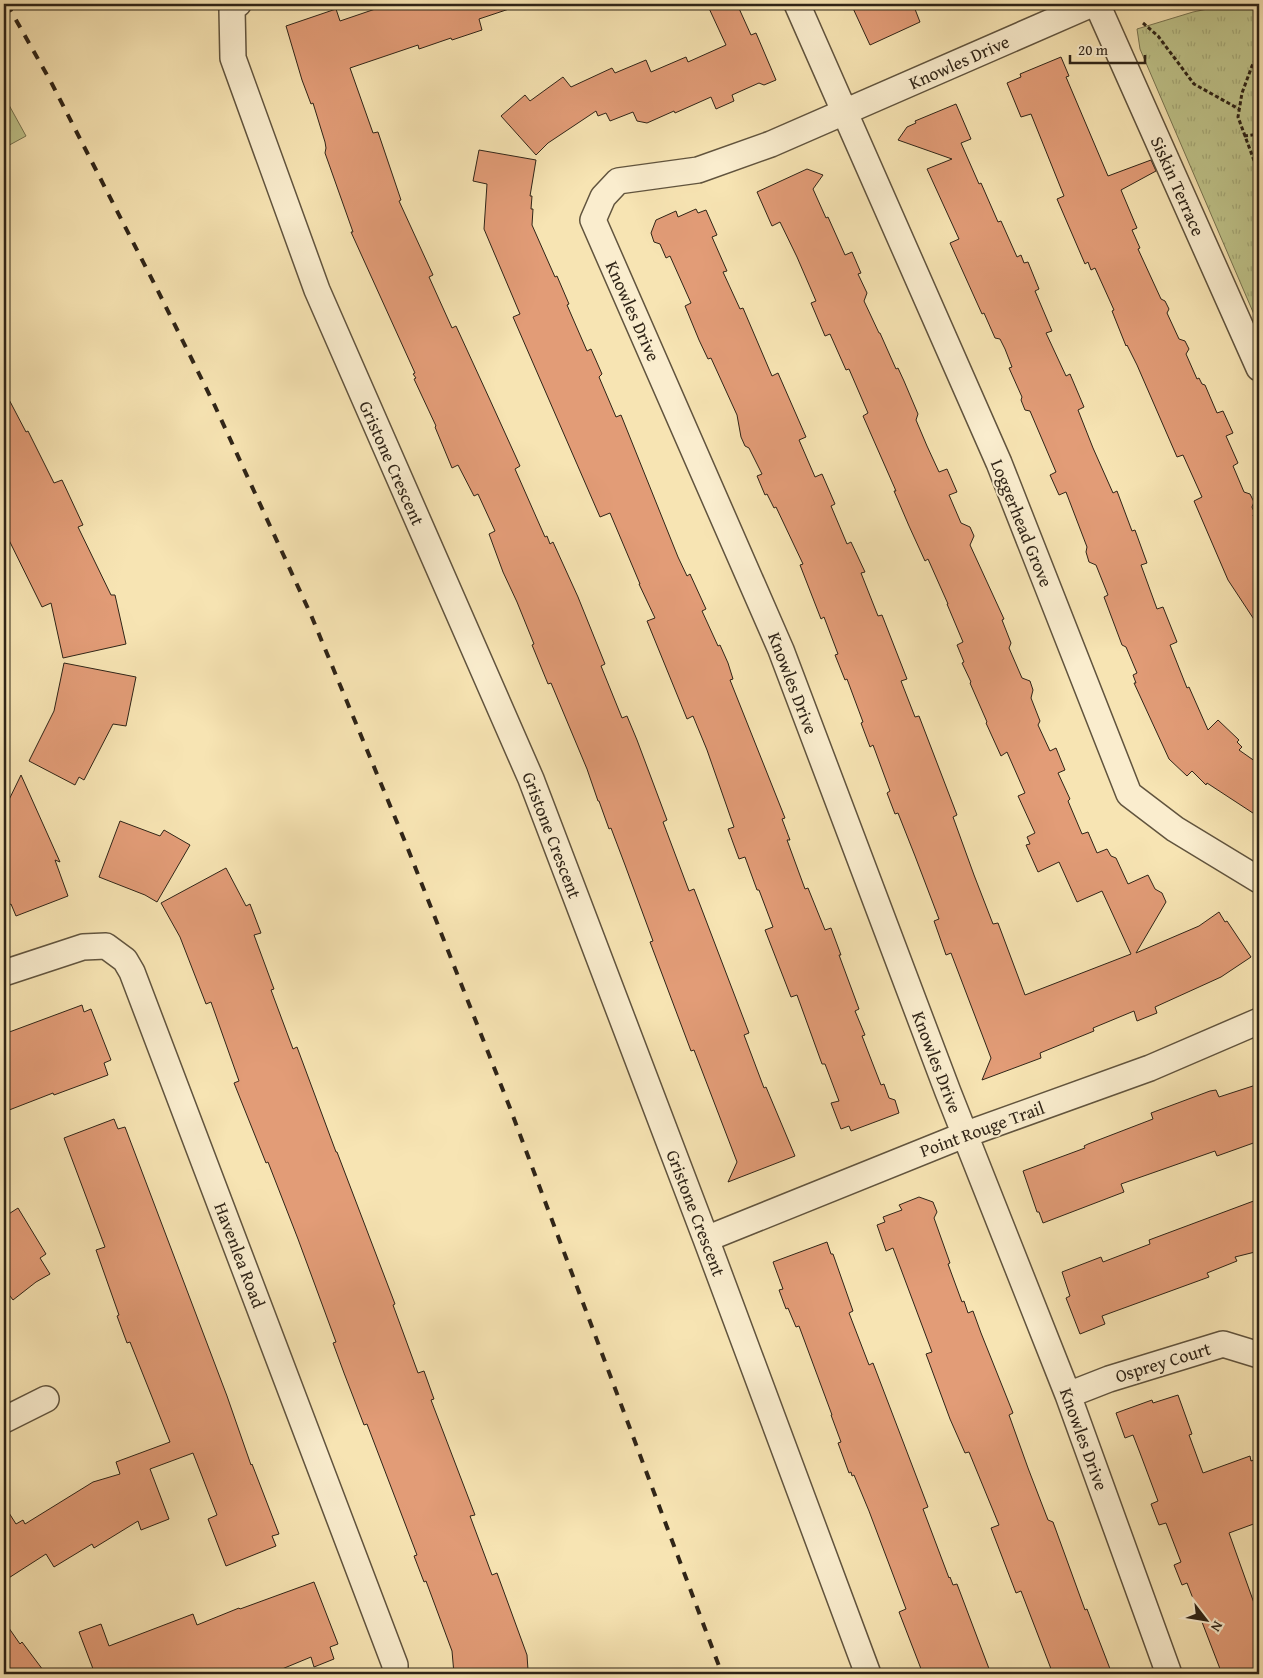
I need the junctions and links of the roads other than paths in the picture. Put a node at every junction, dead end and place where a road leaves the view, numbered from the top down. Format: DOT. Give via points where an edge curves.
graph roads {
  1 [pos="238,4"];
  2 [pos="797,4"];
  3 [pos="1092,4"];
  4 [pos="1097,4"];
  5 [pos="846,112"];
  6 [pos="1259,368"];
  7 [pos="1259,880"];
  8 [pos="4,973"];
  9 [pos="1259,1021"];
  10 [pos="964,1135"];
  11 [pos="706,1238"];
  12 [pos="1259,1355"];
  13 [pos="1068,1395"];
  14 [pos="46,1399"];
  15 [pos="4,1420"];
  16 [pos="395,1674"];
  17 [pos="868,1674"];
  18 [pos="1169,1674"];
  1 -- 11 [label="street, Gristone Crescent" via="232,9 233,58 317,290 531,779"];
  2 -- 5 [label="street"];
  3 -- 5 [label="street, Knowles Drive"];
  4 -- 6 [label="street, Siskin Terrace"];
  5 -- 7 [label="street, Loggerhead Grove" via="999,463 1128,794 1175,829"];
  5 -- 10 [label="street, Knowles Drive" via="698,170 618,181 603,197 593,220 781,650"];
  8 -- 16 [label="street, Havenlea Road" via="83,947 106,946 125,960 396,1665"];
  9 -- 10 [label="street, Point Rouge Trail" via="1150,1068"];
  10 -- 11 [label="street, Point Rouge Trail"];
  10 -- 13 [label="street, Knowles Drive"];
  11 -- 17 [label="street, Gristone Crescent"];
  12 -- 13 [label="street, Osprey Court" via="1223,1344"];
  13 -- 18 [label="street, Knowles Drive"];
  14 -- 15 [label="street"];
}
